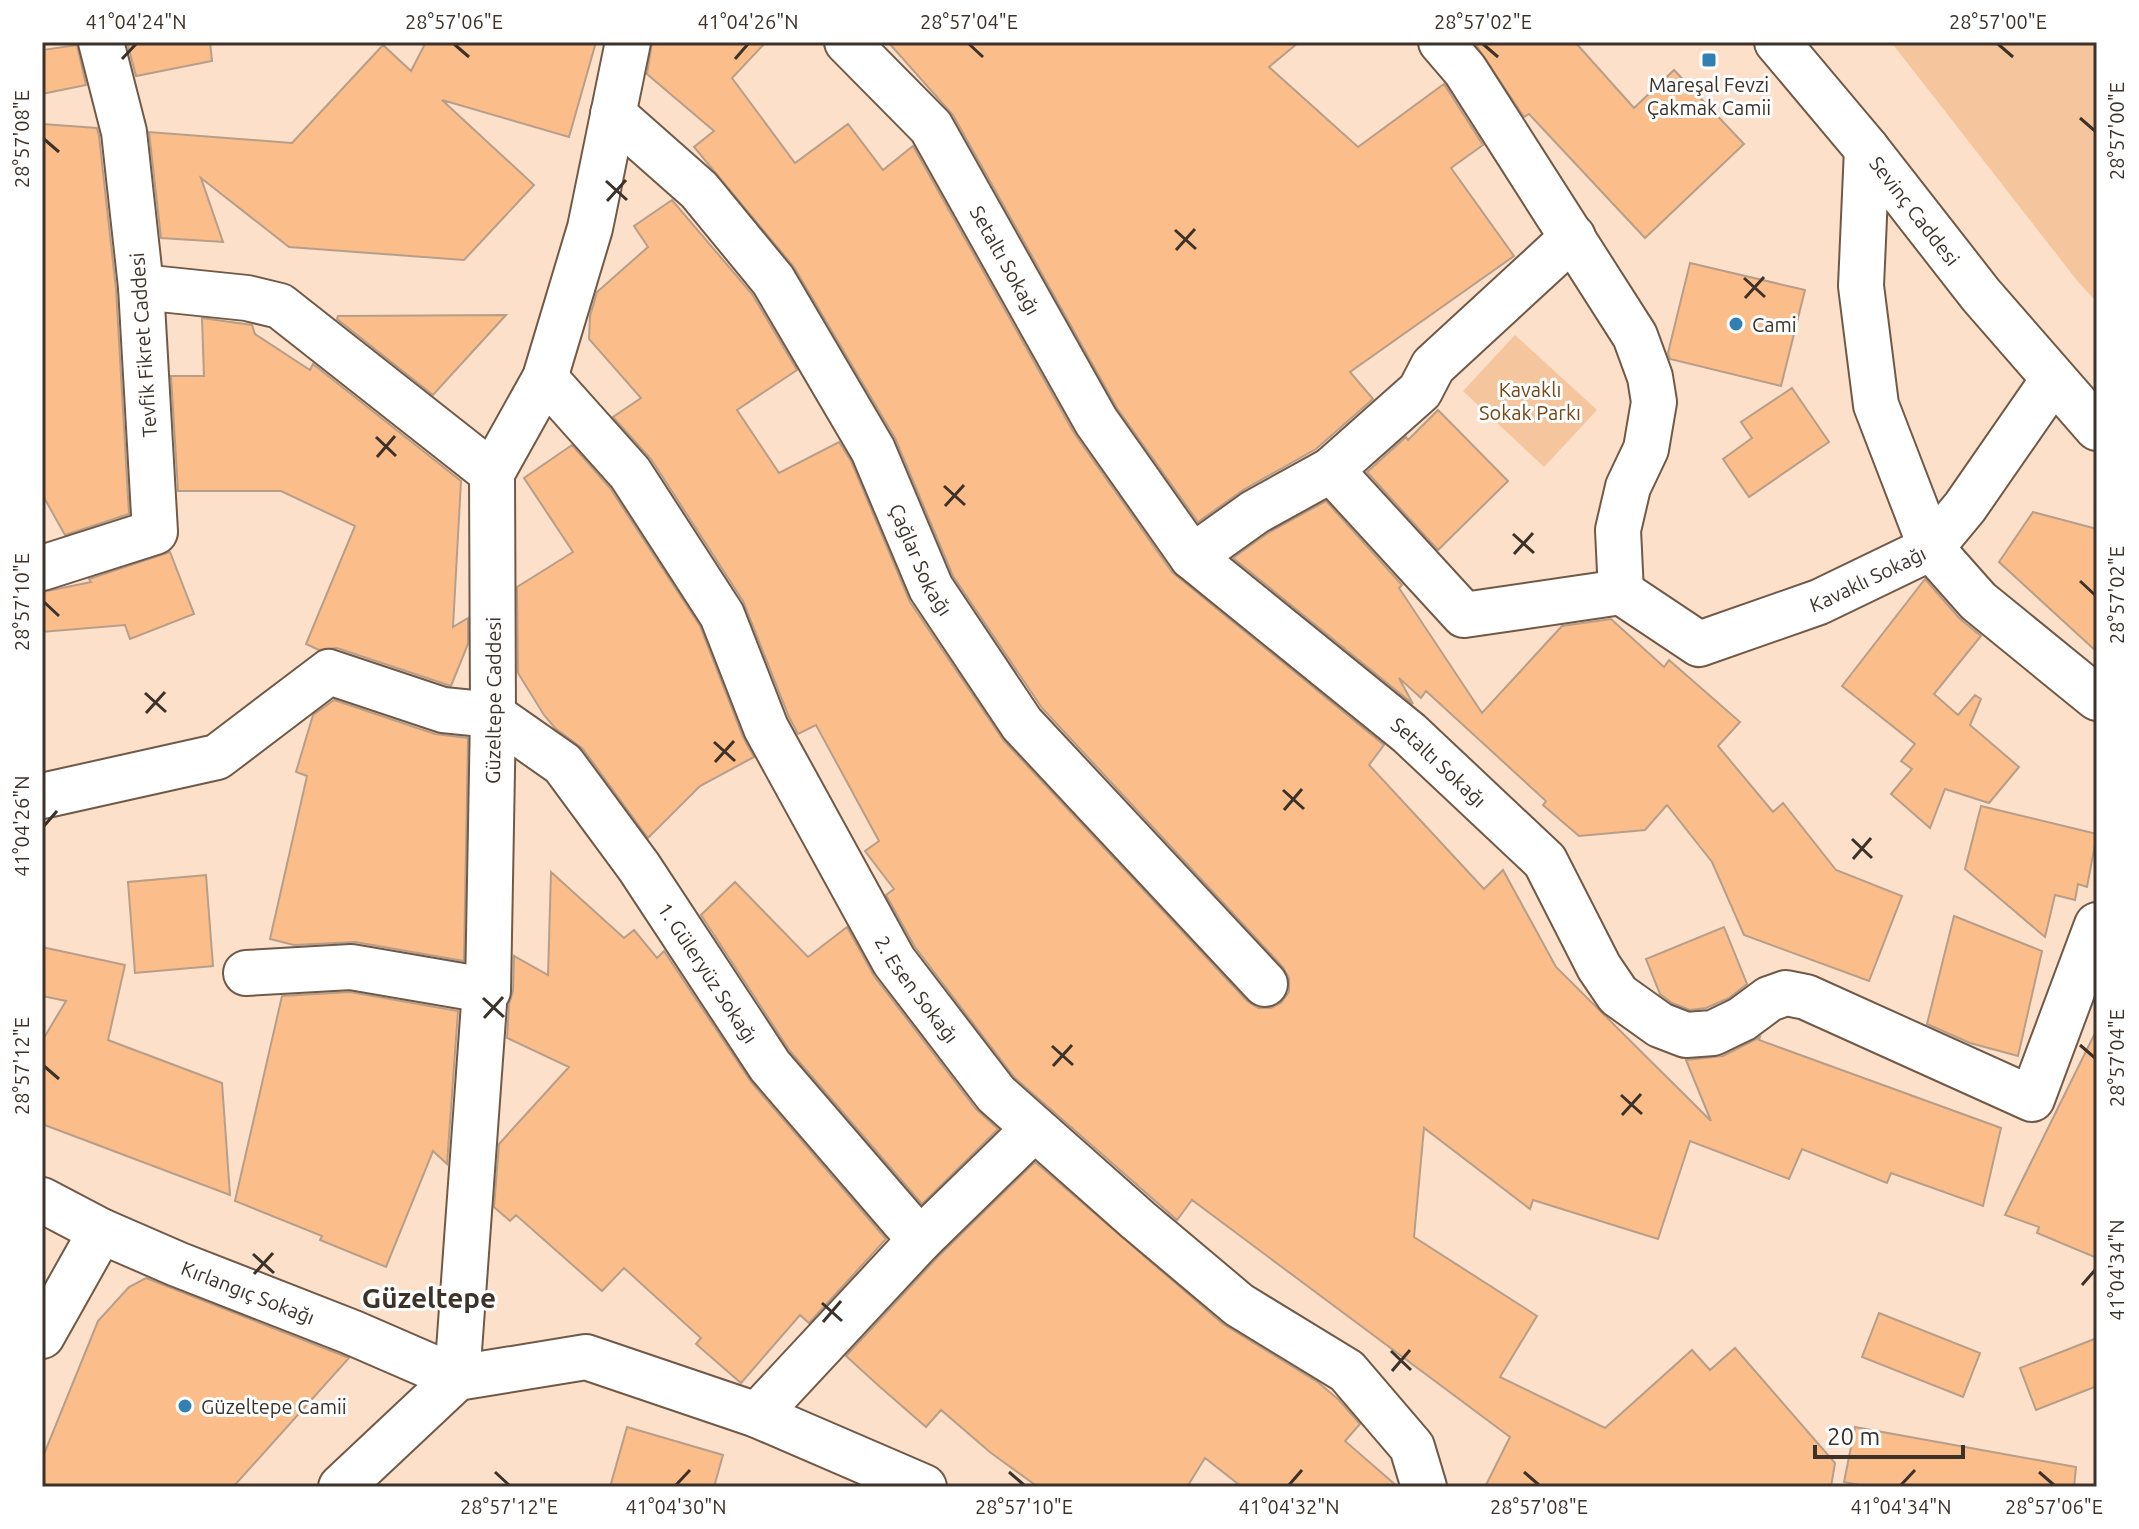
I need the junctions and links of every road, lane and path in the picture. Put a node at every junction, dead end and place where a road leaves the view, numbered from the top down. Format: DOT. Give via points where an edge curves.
graph roads {
  1 [pos="101,42"];
  2 [pos="628,42"];
  3 [pos="1441,42"];
  4 [pos="1777,42"];
  5 [pos="855,44"];
  6 [pos="613,114"];
  7 [pos="1867,149"];
  8 [pos="1573,237"];
  9 [pos="141,287"];
  10 [pos="545,378"];
  11 [pos="2053,380"];
  12 [pos="2097,402"];
  13 [pos="2097,428"];
  14 [pos="1331,470"];
  15 [pos="492,473"];
  16 [pos="1931,548"];
  17 [pos="1192,557"];
  18 [pos="42,568"];
  19 [pos="1621,592"];
  20 [pos="2097,698"];
  21 [pos="493,715"];
  22 [pos="42,796"];
  23 [pos="2097,925"];
  24 [pos="246,973"];
  25 [pos="1265,984"];
  26 [pos="485,990"];
  27 [pos="1034,1129"];
  28 [pos="42,1200"];
  29 [pos="101,1231"];
  30 [pos="920,1240"];
  31 [pos="42,1336"];
  32 [pos="457,1378"];
  33 [pos="757,1415"];
  34 [pos="341,1487"];
  35 [pos="924,1487"];
  36 [pos="1424,1487"];
  1 -- 9 [label="street, Tevfik Fikret Caddesi" via="124,132"];
  2 -- 6 [label="street, Güzeltepe Caddesi"];
  3 -- 8 [label="street" via="1465,70"];
  4 -- 7 [label="street, Sevinç Caddesi"];
  5 -- 17 [label="street, Setaltı Sokağı" via="931,127 1096,421"];
  6 -- 10 [label="street, Güzeltepe Caddesi" via="590,228"];
  6 -- 25 [label="street, Çağlar Sokağı" via="699,190 773,280 873,450 931,588 1022,724"];
  7 -- 11 [label="street, Sevinç Caddesi"];
  7 -- 16 [label="street" via="1861,286 1876,405"];
  8 -- 14 [label="street" via="1433,366 1420,391"];
  8 -- 19 [label="street" via="1635,336 1654,402 1646,449 1628,487 1618,530"];
  9 -- 15 [label="street" via="280,306"];
  9 -- 18 [label="street, Tevfik Fikret Caddesi" via="155,532"];
  10 -- 15 [label="street, Güzeltepe Caddesi"];
  10 -- 27 [label="street, 2. Esen Sokağı" via="630,473 722,615 766,728 894,961 996,1094"];
  11 -- 12 [label="street"];
  11 -- 13 [label="street, Sevinç Caddesi"];
  11 -- 16 [label="street, Kavaklı Sokağı"];
  14 -- 17 [label="street" via="1255,512"];
  14 -- 19 [label="street" via="1464,615"];
  15 -- 21 [label="street, Güzeltepe Caddesi"];
  16 -- 19 [label="street, Kavaklı Sokağı" via="1819,602 1699,644"];
  16 -- 20 [label="street" via="1978,601"];
  17 -- 23 [label="street, Setaltı Sokağı" via="1409,733 1545,861 1618,995 1660,1025 1686,1035 1713,1033 1786,993 1832,1008 2032,1099"];
  21 -- 22 [label="street" via="443,710 329,672 217,757"];
  21 -- 26 [label="street, Güzeltepe Caddesi"];
  21 -- 30 [label="street, 1. Güleryüz Sokağı" via="563,764 639,867 770,1066"];
  24 -- 26 [label="street" via="351,967"];
  26 -- 32 [label="street, Güzeltepe Caddesi"];
  27 -- 30 [label="street"];
  27 -- 36 [label="street, 2. Esen Sokağı" via="1239,1305 1347,1371 1412,1447"];
  28 -- 29 [label="street, Kırlangıç Sokağı"];
  29 -- 31 [label="street"];
  29 -- 32 [label="street, Kırlangıç Sokağı"];
  30 -- 33 [label="street"];
  32 -- 33 [label="street" via="586,1357"];
  32 -- 34 [label="street"];
  33 -- 35 [label="street"];
}
